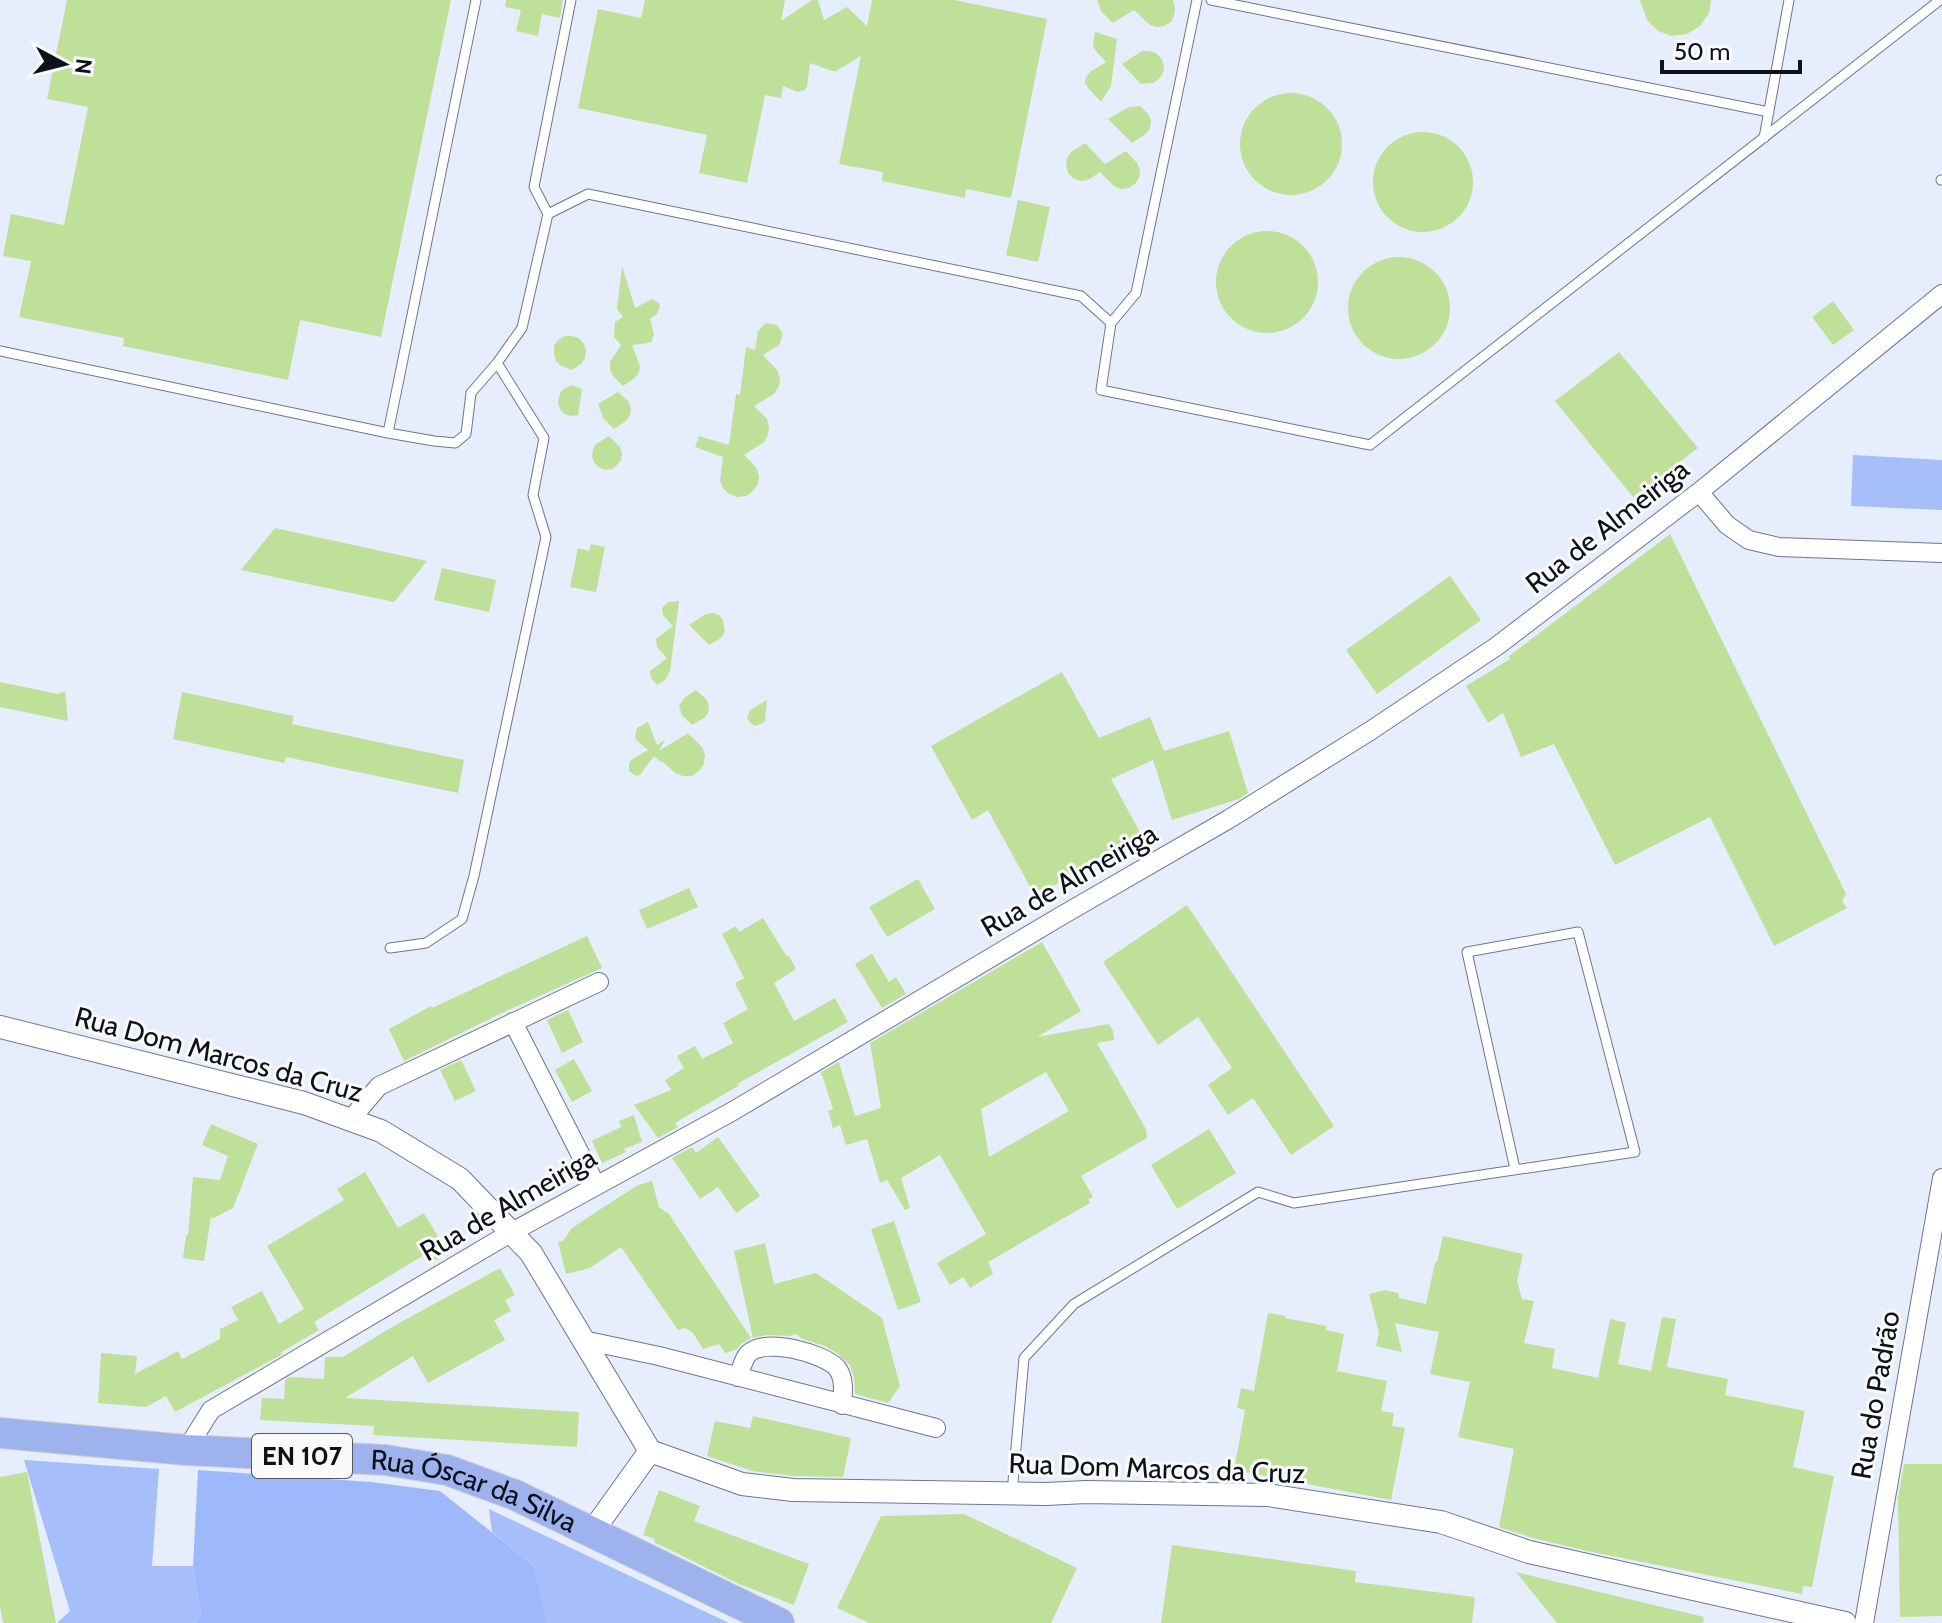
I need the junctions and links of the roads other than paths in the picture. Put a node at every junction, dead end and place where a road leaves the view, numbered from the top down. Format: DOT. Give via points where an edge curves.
graph roads {
  1 [pos="476,0"];
  2 [pos="571,0"];
  3 [pos="1197,0"];
  4 [pos="1211,0"];
  5 [pos="1789,0"];
  6 [pos="1940,0"];
  7 [pos="1769,112"];
  8 [pos="1764,138"];
  9 [pos="548,214"];
  10 [pos="1942,294"];
  11 [pos="1111,323"];
  12 [pos="0,351"];
  13 [pos="497,363"];
  14 [pos="388,433"];
  15 [pos="1699,492"];
  16 [pos="1942,553"];
  17 [pos="390,948"];
  18 [pos="599,982"];
  19 [pos="513,1022"];
  20 [pos="0,1027"];
  21 [pos="350,1120"];
  22 [pos="1515,1169"];
  23 [pos="1942,1178"];
  24 [pos="596,1185"];
  25 [pos="512,1232"];
  26 [pos="583,1340"];
  27 [pos="738,1377"];
  28 [pos="842,1405"];
  29 [pos="936,1428"];
  30 [pos="0,1433"];
  31 [pos="186,1450"];
  32 [pos="650,1451"];
  33 [pos="1012,1493"];
  34 [pos="592,1532"];
  35 [pos="779,1623"];
  36 [pos="1845,1623"];
  37 [pos="1864,1623"];
  1 -- 14 [label="lane"];
  2 -- 9 [label="lane" via="534,187"];
  3 -- 11 [label="lane" via="1136,293"];
  4 -- 7 [label="lane"];
  5 -- 7 [label="lane"];
  6 -- 8 [label="lane"];
  7 -- 8 [label="lane"];
  8 -- 11 [label="lane" via="1370,445 1101,390"];
  9 -- 11 [label="lane" via="588,194 1081,296"];
  9 -- 13 [label="lane" via="522,328"];
  10 -- 15 [label="street, Rua de Almeiriga"];
  12 -- 14 [label="lane"];
  13 -- 14 [label="lane" via="471,393 466,434 455,443"];
  13 -- 17 [label="lane" via="544,438 533,495 546,537 462,919 426,943"];
  15 -- 16 [label="street" via="1727,525 1749,540 1779,547"];
  15 -- 24 [label="street, Rua de Almeiriga" via="1497,646 1370,731 733,1111"];
  18 -- 19 [label="street"];
  19 -- 21 [label="street" via="379,1086"];
  19 -- 24 [label="street"];
  20 -- 21 [label="street, Rua Dom Marcos da Cruz" via="304,1103"];
  21 -- 25 [label="street, Rua Dom Marcos da Cruz" via="381,1131 460,1179"];
  22 -- 22 [label="lane" via="1635,1152 1578,932 1467,952"];
  22 -- 33 [label="lane" via="1294,1203 1258,1192 1074,1304 1024,1358"];
  23 -- 37 [label="street, Rua do Padrão"];
  24 -- 25 [label="street, Rua de Almeiriga"];
  25 -- 26 [label="street, Rua Dom Marcos da Cruz" via="531,1253"];
  25 -- 31 [label="street, Rua de Almeiriga" via="211,1410"];
  26 -- 27 [label="street"];
  26 -- 32 [label="street, Rua Dom Marcos da Cruz"];
  27 -- 28 [label="street"];
  27 -- 28 [label="street" via="756,1349 787,1348 826,1360 838,1370"];
  28 -- 29 [label="street"];
  30 -- 31 [label="main road, Rua Óscar da Silva / EN 107"];
  31 -- 34 [label="main road, Rua Óscar da Silva / EN 107" via="385,1460 447,1470"];
  32 -- 33 [label="street, Rua Dom Marcos da Cruz" via="742,1484 793,1490"];
  32 -- 34 [label="street"];
  33 -- 36 [label="street, Rua Dom Marcos da Cruz" via="1268,1495 1441,1522 1529,1552"];
  34 -- 35 [label="main road, Rua Óscar da Silva / EN 107"];
}
